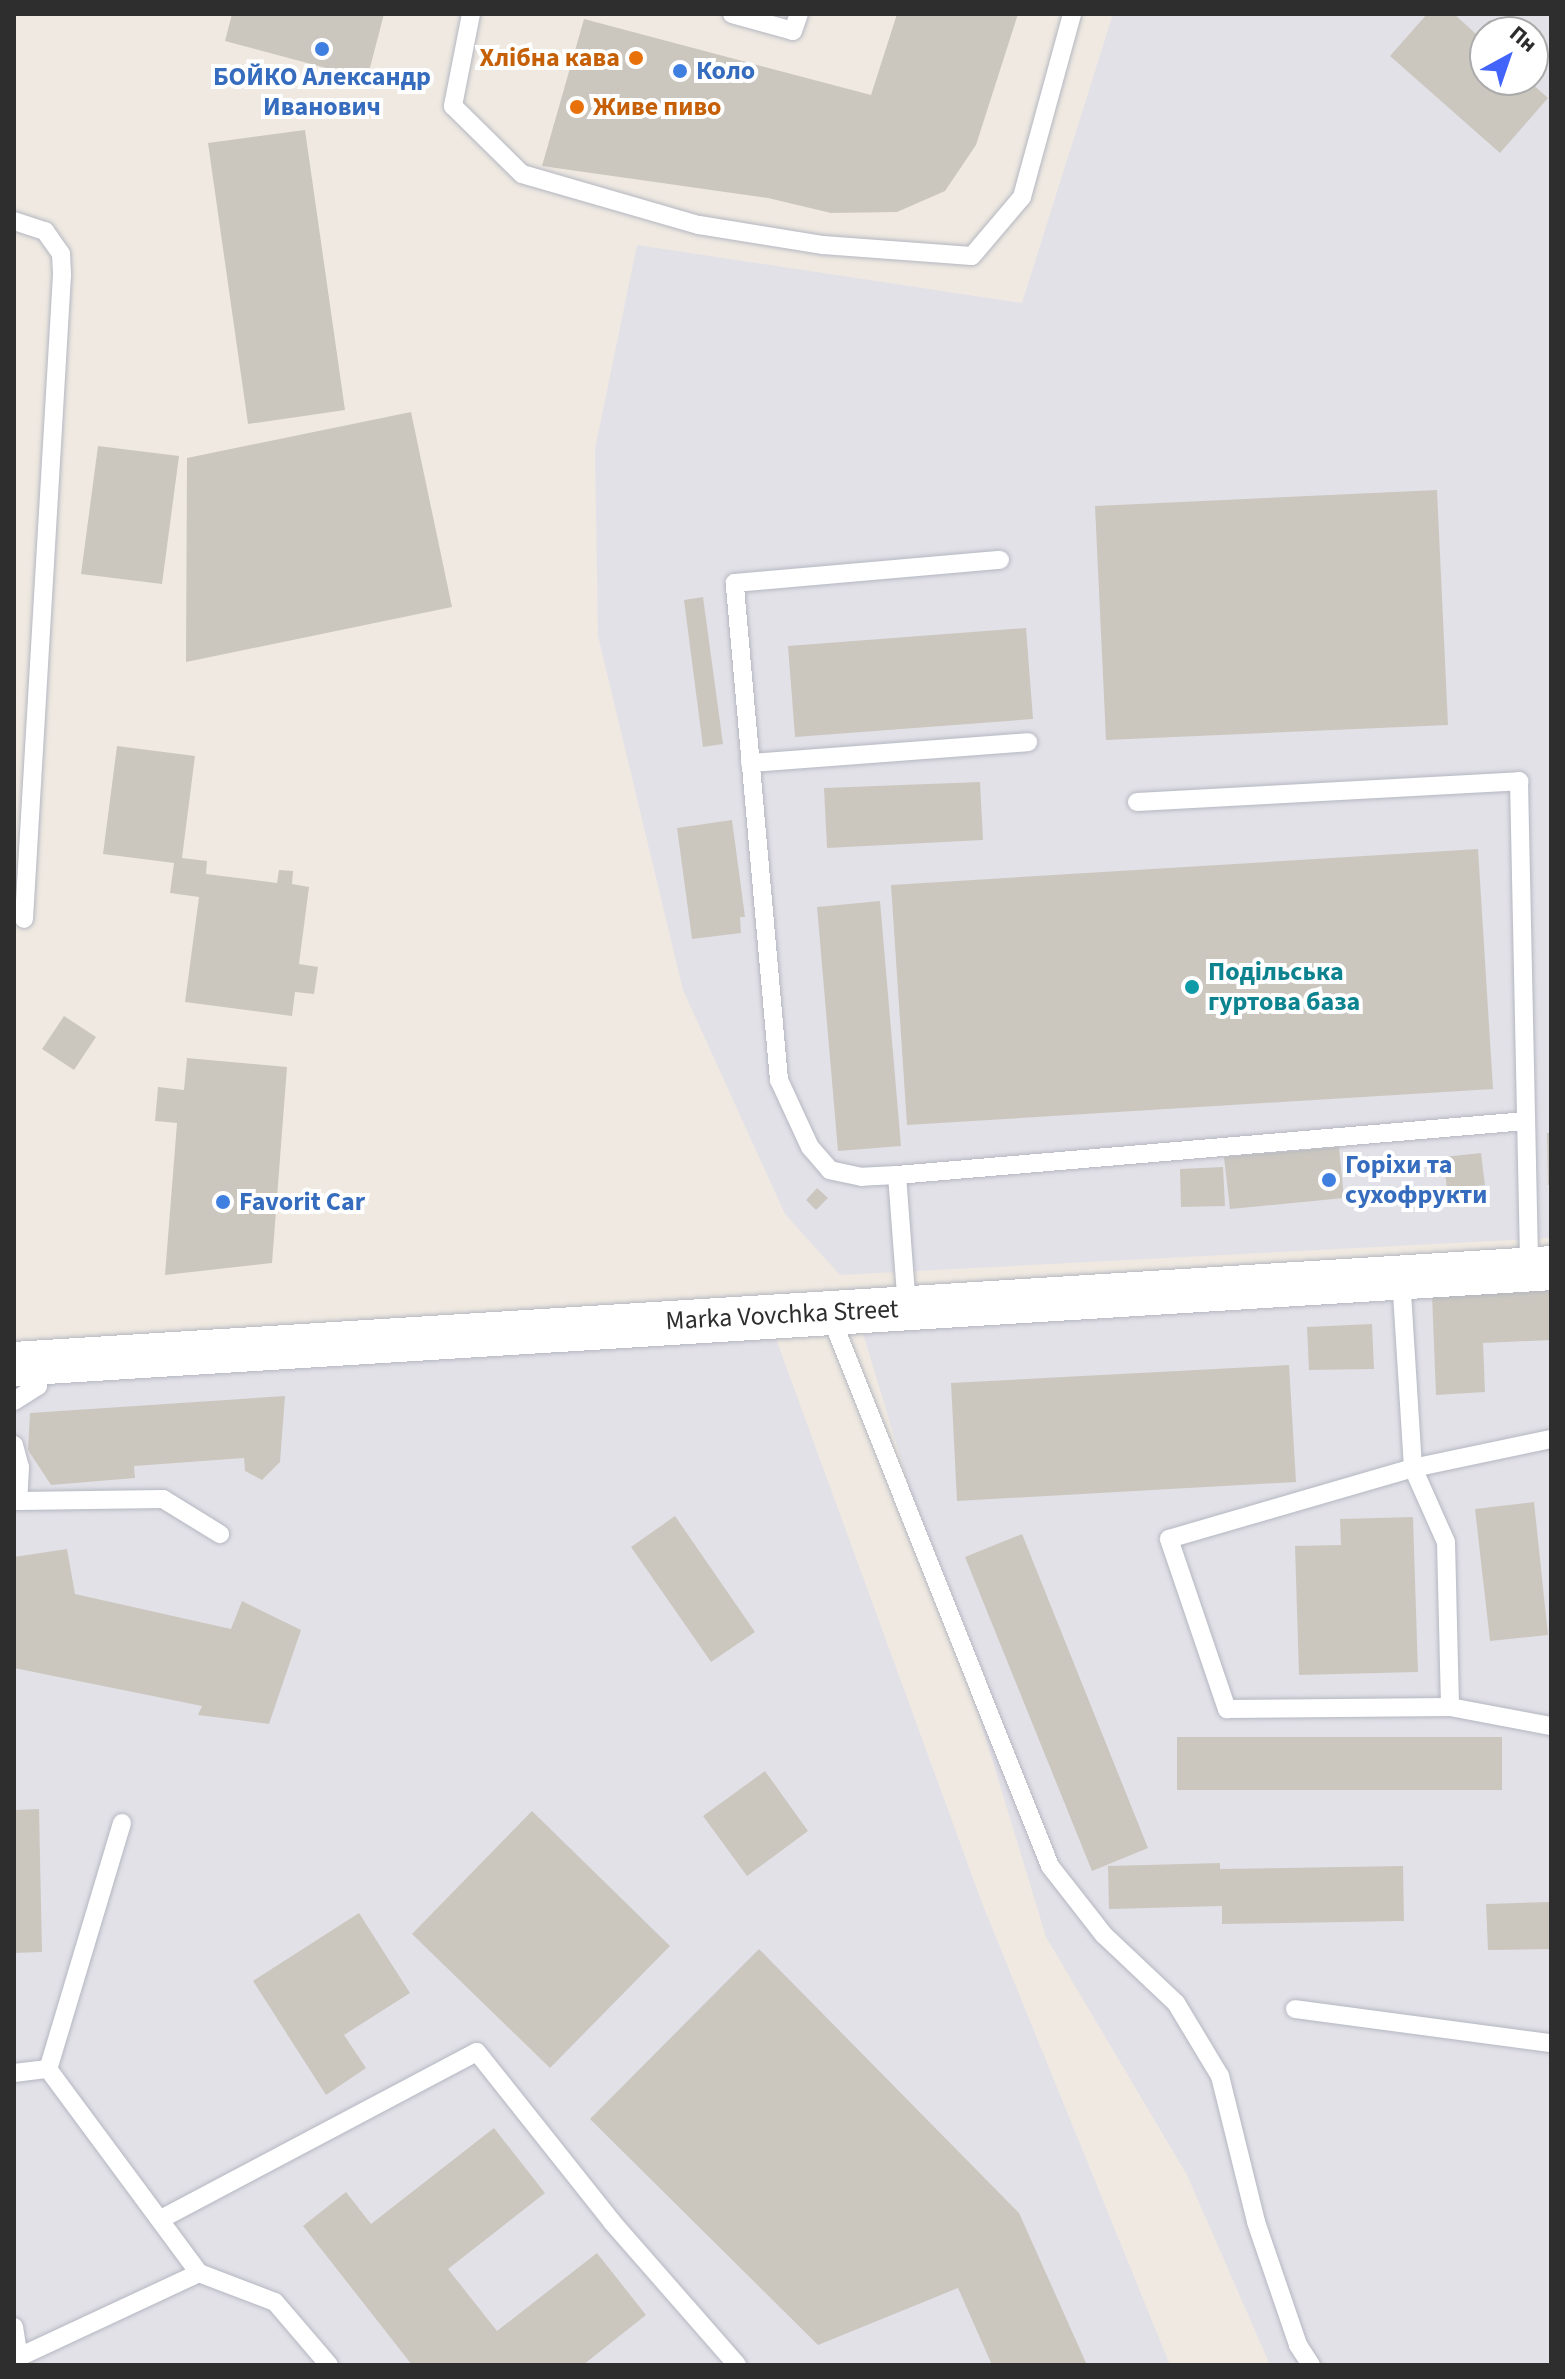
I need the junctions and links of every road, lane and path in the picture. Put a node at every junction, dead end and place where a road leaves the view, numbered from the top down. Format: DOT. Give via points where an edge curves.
graph roads {
  1 [pos="471,14"];
  2 [pos="732,14"];
  3 [pos="799,14"];
  4 [pos="1072,14"];
  5 [pos="14,221"];
  6 [pos="1000,560"];
  7 [pos="1028,742"];
  8 [pos="750,763"];
  9 [pos="1137,802"];
  10 [pos="24,919"];
  11 [pos="1526,1121"];
  12 [pos="897,1175"];
  13 [pos="1540,1268"];
  14 [pos="1401,1277"];
  15 [pos="907,1308"];
  16 [pos="829,1312"];
  17 [pos="26,1363"];
  18 [pos="14,1401"];
  19 [pos="1551,1439"];
  20 [pos="14,1445"];
  21 [pos="1413,1468"];
  22 [pos="220,1534"];
  23 [pos="1450,1707"];
  24 [pos="1551,1726"];
  25 [pos="122,1823"];
  26 [pos="1295,2009"];
  27 [pos="1551,2043"];
  28 [pos="48,2069"];
  29 [pos="14,2073"];
  30 [pos="161,2219"];
  31 [pos="199,2273"];
  32 [pos="14,2327"];
  33 [pos="16,2361"];
  34 [pos="329,2365"];
  35 [pos="737,2365"];
  36 [pos="1311,2365"];
  1 -- 4 [label="lane" via="453,106 522,174 699,225 823,245 972,256 1022,197"];
  2 -- 3 [label="lane" via="793,31"];
  5 -- 10 [label="lane" via="45,231 61,254 62,275"];
  6 -- 8 [label="lane" via="735,583"];
  7 -- 8 [label="lane"];
  8 -- 12 [label="lane" via="779,1080 810,1147 830,1170 862,1177"];
  9 -- 11 [label="lane" via="1519,781"];
  11 -- 12 [label="lane"];
  11 -- 13 [label="lane"];
  12 -- 15 [label="lane"];
  13 -- 14 [label="main road, Marka Vovchka Street"];
  14 -- 15 [label="main road, Marka Vovchka Street"];
  14 -- 21 [label="lane"];
  15 -- 16 [label="main road, Marka Vovchka Street"];
  16 -- 17 [label="main road, Marka Vovchka Street"];
  16 -- 36 [label="lane" via="1050,1866 1104,1935 1176,2003 1220,2076 1256,2222 1298,2345"];
  17 -- 18 [label="lane" via="38,1386"];
  19 -- 21 [label="lane"];
  20 -- 22 [label="lane" via="20,1467 18,1501 163,1499"];
  21 -- 23 [label="lane" via="1446,1542"];
  21 -- 23 [label="lane" via="1169,1539 1227,1709"];
  23 -- 24 [label="lane"];
  25 -- 28 [label="lane"];
  26 -- 27 [label="lane"];
  28 -- 29 [label="lane"];
  28 -- 30 [label="lane"];
  30 -- 31 [label="lane"];
  30 -- 35 [label="lane" via="477,2052 612,2222"];
  31 -- 33 [label="lane"];
  31 -- 34 [label="lane" via="275,2302"];
  32 -- 33 [label="lane"];
}
